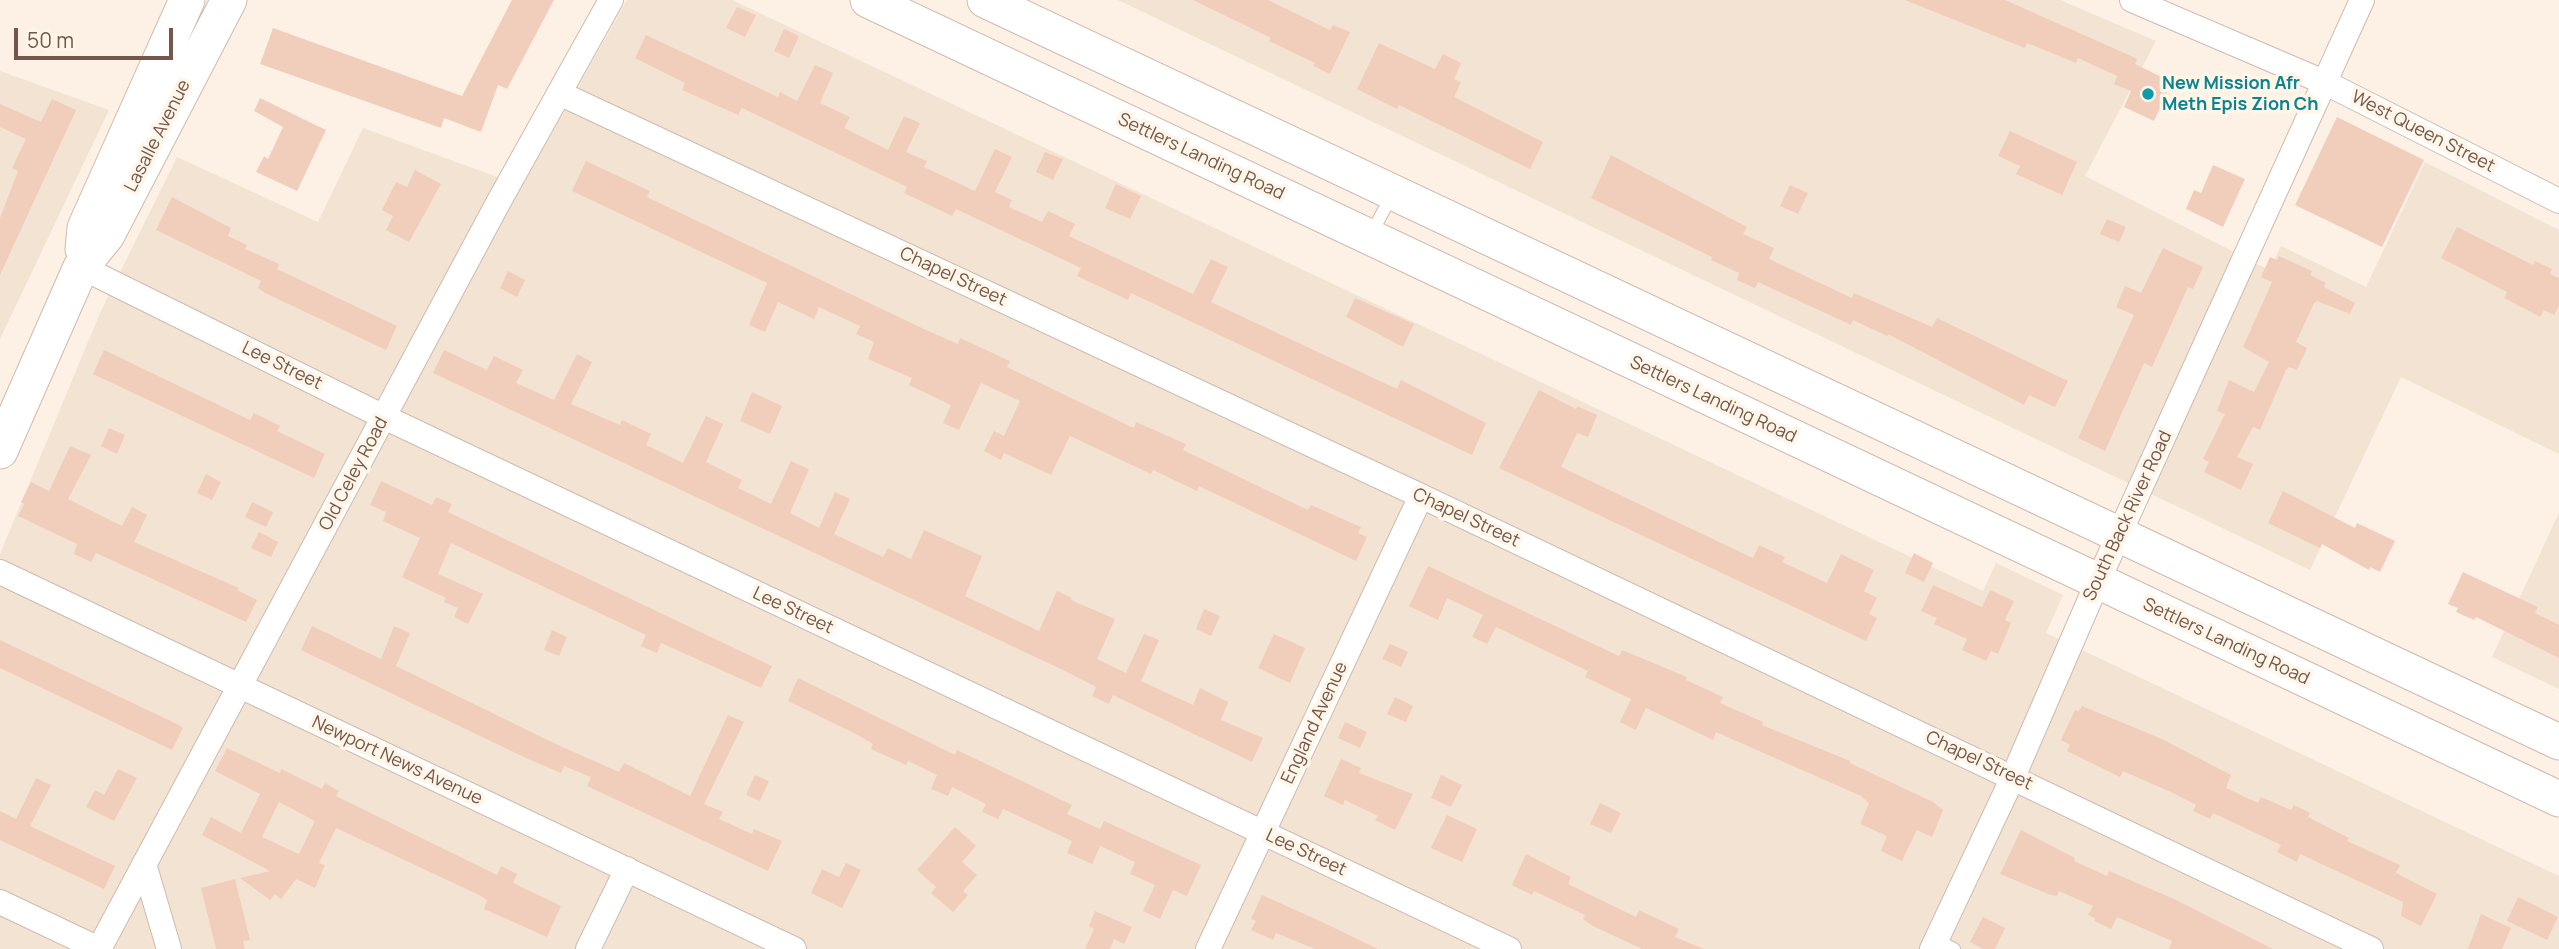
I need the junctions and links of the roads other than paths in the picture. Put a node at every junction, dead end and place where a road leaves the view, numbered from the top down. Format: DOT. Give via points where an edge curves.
graph roads {
  1 [pos="187,0"];
  2 [pos="229,0"];
  3 [pos="611,0"];
  4 [pos="868,0"];
  5 [pos="985,0"];
  6 [pos="2132,0"];
  7 [pos="2362,0"];
  8 [pos="2326,83"];
  9 [pos="559,93"];
  10 [pos="1393,191"];
  11 [pos="2559,201"];
  12 [pos="1370,237"];
  13 [pos="80,267"];
  14 [pos="384,417"];
  15 [pos="0,451"];
  16 [pos="1421,496"];
  17 [pos="2119,535"];
  18 [pos="0,572"];
  19 [pos="2098,581"];
  20 [pos="239,687"];
  21 [pos="2559,743"];
  22 [pos="2013,777"];
  23 [pos="2559,799"];
  24 [pos="1263,833"];
  25 [pos="145,864"];
  26 [pos="627,869"];
  27 [pos="0,902"];
  28 [pos="1941,946"];
  29 [pos="99,949"];
  30 [pos="169,949"];
  31 [pos="588,949"];
  32 [pos="794,949"];
  33 [pos="1208,949"];
  34 [pos="1509,949"];
  35 [pos="2371,949"];
  1 -- 13 [label="main road, Lasalle Avenue" via="85,228"];
  2 -- 13 [label="main road, Lasalle Avenue" via="107,235"];
  3 -- 9 [label="street, Old Celey Road"];
  4 -- 12 [label="main road, Settlers Landing Road"];
  5 -- 10 [label="main road"];
  6 -- 8 [label="street, West Queen Street"];
  7 -- 8 [label="street, South Back River Road"];
  8 -- 11 [label="street, West Queen Street"];
  8 -- 17 [label="street, South Back River Road"];
  9 -- 14 [label="street, Old Celey Road"];
  9 -- 16 [label="street, Chapel Street"];
  10 -- 12 [label="lane"];
  10 -- 17 [label="main road"];
  12 -- 19 [label="main road, Settlers Landing Road"];
  13 -- 14 [label="street, Lee Street"];
  13 -- 15 [label="main road, Lasalle Avenue"];
  14 -- 20 [label="street, Old Celey Road"];
  14 -- 24 [label="street, Lee Street"];
  16 -- 22 [label="street, Chapel Street"];
  16 -- 24 [label="street, England Avenue"];
  17 -- 19 [label="street, South Back River Road"];
  17 -- 21 [label="main road"];
  18 -- 20 [label="street, Newport News Avenue"];
  19 -- 22 [label="street, South Back River Road"];
  19 -- 23 [label="main road, Settlers Landing Road"];
  20 -- 25 [label="street, Old Celey Road"];
  20 -- 26 [label="street, Newport News Avenue"];
  22 -- 28 [label="street, South Back River Road"];
  22 -- 35 [label="street, Chapel Street"];
  24 -- 33 [label="street, England Avenue"];
  24 -- 34 [label="street, Lee Street"];
  25 -- 29 [label="street, Old Celey Road"];
  25 -- 30 [label="street"];
  26 -- 31 [label="street"];
  26 -- 32 [label="street, Newport News Avenue"];
  27 -- 29 [label="street"];
}
